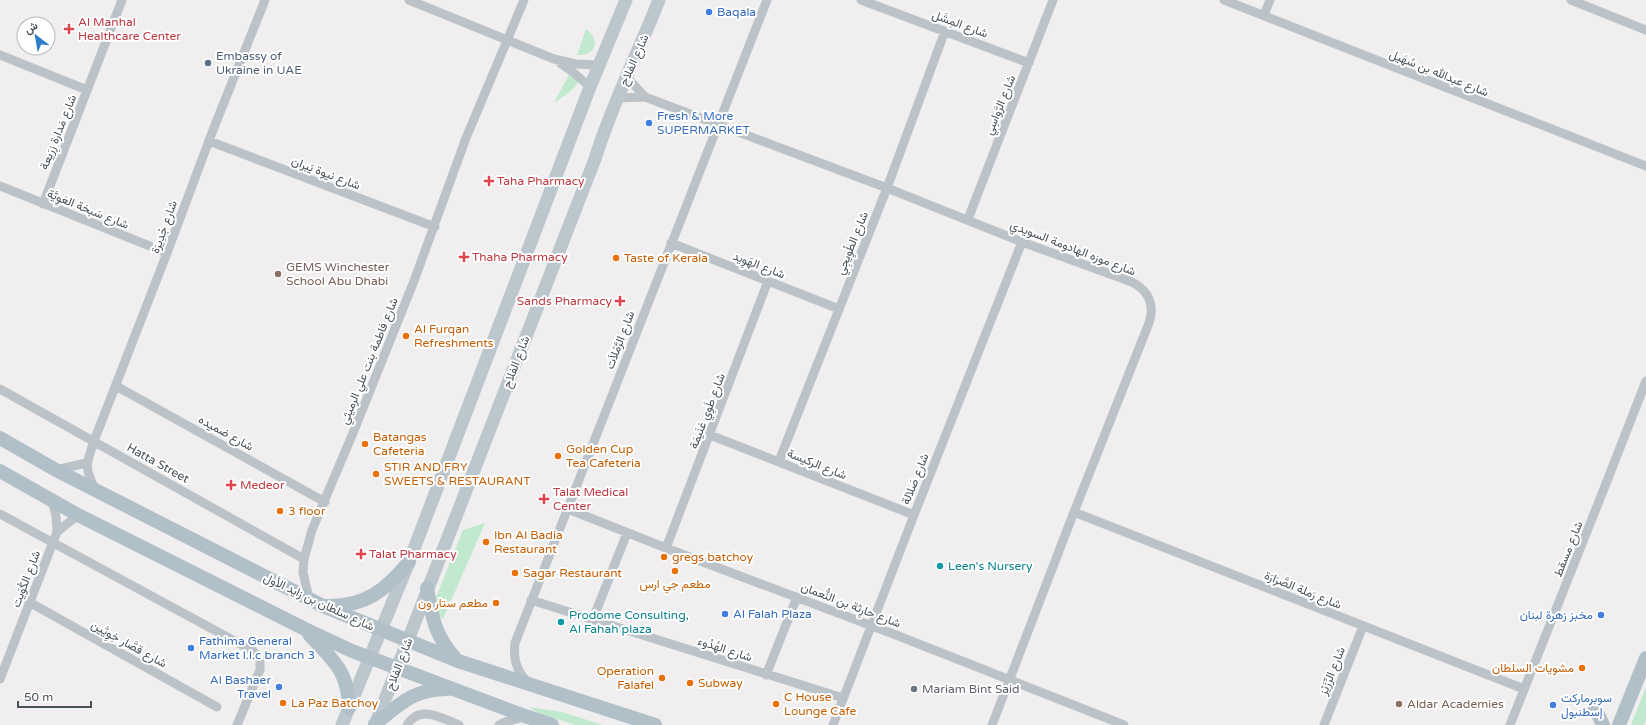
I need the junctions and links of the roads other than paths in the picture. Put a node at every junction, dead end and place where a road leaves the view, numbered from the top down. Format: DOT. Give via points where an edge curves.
graph roads {
  1 [pos="122,0"];
  2 [pos="265,0"];
  3 [pos="408,0"];
  4 [pos="524,0"];
  5 [pos="626,0"];
  6 [pos="659,0"];
  7 [pos="767,0"];
  8 [pos="861,0"];
  9 [pos="1053,0"];
  10 [pos="1224,0"];
  11 [pos="1270,0"];
  12 [pos="1571,0"];
  13 [pos="1264,15"];
  14 [pos="1646,30"];
  15 [pos="945,31"];
  16 [pos="507,40"];
  17 [pos="0,55"];
  18 [pos="554,59"];
  19 [pos="1029,63"];
  20 [pos="599,65"];
  21 [pos="626,76"];
  22 [pos="590,87"];
  23 [pos="87,90"];
  24 [pos="645,97"];
  25 [pos="617,98"];
  26 [pos="718,124"];
  27 [pos="209,141"];
  28 [pos="1646,166"];
  29 [pos="0,186"];
  30 [pos="887,188"];
  31 [pos="43,204"];
  32 [pos="968,219"];
  33 [pos="435,227"];
  34 [pos="1022,242"];
  35 [pos="671,243"];
  36 [pos="167,253"];
  37 [pos="768,281"];
  38 [pos="839,309"];
  39 [pos="1646,380"];
  40 [pos="116,386"];
  41 [pos="0,389"];
  42 [pos="710,436"];
  43 [pos="0,438"];
  44 [pos="94,441"];
  45 [pos="779,462"];
  46 [pos="86,463"];
  47 [pos="56,470"];
  48 [pos="0,471"];
  49 [pos="95,490"];
  50 [pos="52,500"];
  51 [pos="325,502"];
  52 [pos="568,509"];
  53 [pos="1074,512"];
  54 [pos="0,514"];
  55 [pos="78,515"];
  56 [pos="914,515"];
  57 [pos="56,532"];
  58 [pos="626,533"];
  59 [pos="52,543"];
  60 [pos="666,548"];
  61 [pos="304,558"];
  62 [pos="408,562"];
  63 [pos="428,588"];
  64 [pos="797,597"];
  65 [pos="308,599"];
  66 [pos="531,600"];
  67 [pos="29,602"];
  68 [pos="323,606"];
  69 [pos="594,619"];
  70 [pos="872,625"];
  71 [pos="1363,626"];
  72 [pos="304,629"];
  73 [pos="381,630"];
  74 [pos="408,641"];
  75 [pos="370,657"];
  76 [pos="1646,658"];
  77 [pos="458,661"];
  78 [pos="397,668"];
  79 [pos="766,674"];
  80 [pos="0,679"];
  81 [pos="1010,679"];
  82 [pos="534,686"];
  83 [pos="1524,689"];
  84 [pos="455,690"];
  85 [pos="843,698"];
  86 [pos="217,707"];
  87 [pos="349,708"];
  88 [pos="1595,708"];
  89 [pos="525,716"];
  90 [pos="375,724"];
  91 [pos="237,725"];
  92 [pos="342,725"];
  93 [pos="407,725"];
  94 [pos="459,725"];
  95 [pos="499,725"];
  96 [pos="552,725"];
  97 [pos="655,725"];
  98 [pos="833,725"];
  99 [pos="992,725"];
  100 [pos="1124,725"];
  101 [pos="1324,725"];
  102 [pos="1510,725"];
  103 [pos="1603,725"];
  104 [pos="1619,725"];
  1 -- 23 [label="street, شارع مَدارة زِرَيعة"];
  2 -- 27 [label="street, شارع جْدِيرَة"];
  3 -- 16 [label="street"];
  4 -- 16 [label="street, شارع فاطمة بنت علي الرميثي"];
  5 -- 20 [label="main road"];
  6 -- 21 [label="main road, شارع الفلاح" via="642,45"];
  7 -- 26 [label="street, شارع الرَّمْلاَت"];
  8 -- 15 [label="street, شارع المِشَل"];
  9 -- 19 [label="street, شارع الرَّواسِي"];
  10 -- 13 [label="street, شارع عبدالله بن سُهَيل"];
  11 -- 13 [label="street"];
  12 -- 14 [label="street"];
  13 -- 28 [label="street, شارع عبدالله بن سُهَيل"];
  15 -- 19 [label="street, شارع المِشَل"];
  15 -- 30 [label="street, شارع الطْوِيجِي"];
  16 -- 18 [label="street"];
  16 -- 33 [label="street, شارع فاطمة بنت علي الرميثي" via="466,138"];
  17 -- 23 [label="street, شارع مَدارة زِرَيعة"];
  18 -- 20 [label="street" via="576,64"];
  18 -- 22 [label="street"];
  19 -- 32 [label="street, شارع الرَّواسِي"];
  20 -- 22 [label="main road"];
  21 -- 24 [label="street, شارع موزه الهادومة السويدي"];
  21 -- 25 [label="main road, شارع الفلاح"];
  22 -- 62 [label="main road"];
  23 -- 31 [label="street, شارع مَدارة زِرَيعة"];
  24 -- 25 [label="street, شارع موزه الهادومة السويدي"];
  24 -- 26 [label="street, شارع موزه الهادومة السويدي"];
  25 -- 63 [label="main road, شارع الفلاح"];
  26 -- 30 [label="street, شارع موزه الهادومة السويدي"];
  26 -- 35 [label="street, شارع الرَّمْلاَت"];
  27 -- 33 [label="street, شارع نيوة يَبران"];
  27 -- 36 [label="street, شارع جْدِيرَة"];
  29 -- 31 [label="street, شارع سَبخة العَوِيَّة"];
  30 -- 32 [label="street, شارع موزه الهادومة السويدي"];
  30 -- 38 [label="street, شارع الطْوِيجِي"];
  31 -- 36 [label="street, شارع سَبخة العَوِيَّة"];
  32 -- 34 [label="street, شارع موزه الهادومة السويدي"];
  33 -- 51 [label="street, شارع فاطمة بنت علي الرميثي"];
  34 -- 53 [label="street, شارع موزه الهادومة السويدي" via="1132,282 1146,292 1152,307 1149,324"];
  34 -- 56 [label="street, شارع صَلالة"];
  35 -- 37 [label="street, شارع الهَوِيد"];
  35 -- 52 [label="street, شارع الرَّمْلاَت"];
  36 -- 40 [label="street, شارع جْدِيرَة"];
  37 -- 38 [label="street, شارع الهَوِيد"];
  37 -- 42 [label="street, شارع طَوِي غنَيمَة"];
  38 -- 45 [label="street, شارع الطْوِيجِي"];
  39 -- 83 [label="street, شارع مسقط"];
  40 -- 44 [label="street, شارع جْدِيرَة"];
  40 -- 51 [label="street, شارع ضميده"];
  41 -- 44 [label="street, Hatta Street"];
  42 -- 45 [label="street, شارع الركيسة"];
  42 -- 60 [label="street, شارع طَوِي غنَيمَة"];
  43 -- 47 [label="main road, شارع سلطان بن زايد الأول"];
  44 -- 46 [label="street, شارع جْدِيرَة"];
  44 -- 61 [label="street, Hatta Street"];
  45 -- 56 [label="street, شارع الركيسة"];
  46 -- 47 [label="street"];
  46 -- 49 [label="street"];
  47 -- 49 [label="main road, شارع سلطان بن زايد الأول"];
  48 -- 50 [label="main road"];
  49 -- 65 [label="main road, شارع سلطان بن زايد الأول"];
  50 -- 55 [label="main road"];
  50 -- 57 [label="street, شارع الكُوَيت"];
  51 -- 61 [label="street, شارع فاطمة بنت علي الرميثي" via="312,530"];
  52 -- 58 [label="street, شارع حارِثة بن النُّعمان"];
  52 -- 66 [label="street, شارع الرَّمْلاَت"];
  53 -- 71 [label="street, شارع رَملة الصَّرَارَة"];
  53 -- 81 [label="street, شارع موزه الهادومة السويدي"];
  54 -- 59 [label="street"];
  55 -- 57 [label="street"];
  55 -- 72 [label="main road"];
  56 -- 70 [label="street, شارع صَلالة"];
  57 -- 59 [label="street, شارع الكُوَيت"];
  58 -- 60 [label="street, شارع حارِثة بن النُّعمان"];
  58 -- 69 [label="street"];
  59 -- 67 [label="street, شارع الكُوَيت"];
  59 -- 91 [label="street" via="257,654 260,659 260,670"];
  60 -- 64 [label="street, شارع حارِثة بن النُّعمان"];
  61 -- 65 [label="street, شارع فاطمة بنت علي الرميثي" via="303,572"];
  62 -- 68 [label="main road" via="394,580 368,599 353,604"];
  62 -- 73 [label="main road"];
  63 -- 74 [label="main road, شارع الفلاح"];
  63 -- 77 [label="main road" via="435,629"];
  64 -- 70 [label="street, شارع حارِثة بن النُّعمان"];
  64 -- 79 [label="street"];
  65 -- 68 [label="main road, شارع سلطان بن زايد الأول"];
  66 -- 69 [label="street, شارع الهُدُوء"];
  66 -- 82 [label="street, شارع الرَّمْلاَت" via="514,653 515,663 520,672"];
  67 -- 80 [label="street, شارع الكُوَيت"];
  67 -- 86 [label="street, شارع قصَّار خِوِيَّين"];
  68 -- 73 [label="main road, شارع سلطان بن زايد الأول"];
  69 -- 79 [label="street, شارع الهُدُوء"];
  70 -- 81 [label="street, شارع حارِثة بن النُّعمان"];
  70 -- 85 [label="street, شارع صَلالة"];
  71 -- 83 [label="street, شارع رَملة الصَّرَارَة"];
  71 -- 101 [label="street, شارع الرِّزَيْز"];
  72 -- 75 [label="main road"];
  72 -- 87 [label="main road" via="340,670 348,693"];
  73 -- 74 [label="main road, شارع سلطان بن زايد الأول"];
  73 -- 75 [label="main road"];
  74 -- 77 [label="main road, شارع سلطان بن زايد الأول"];
  74 -- 78 [label="main road, شارع الفلاح"];
  75 -- 78 [label="main road"];
  75 -- 87 [label="main road"];
  76 -- 104 [label="main road"];
  77 -- 82 [label="main road, شارع سلطان بن زايد الأول"];
  78 -- 84 [label="main road"];
  78 -- 90 [label="main road, شارع الفلاح"];
  79 -- 85 [label="street, شارع الهُدُوء"];
  81 -- 99 [label="street, شارع موزه الهادومة السويدي"];
  81 -- 100 [label="street, شارع حارِثة بن النُّعمان"];
  82 -- 97 [label="main road, شارع سلطان بن زايد الأول"];
  83 -- 102 [label="street, شارع مسقط"];
  84 -- 89 [label="main road"];
  84 -- 90 [label="main road" via="437,689 414,694"];
  85 -- 98 [label="street, شارع صَلالة"];
  87 -- 92 [label="main road"];
  88 -- 103 [label="main road"];
  89 -- 95 [label="street"];
  89 -- 96 [label="main road"];
  93 -- 94 [label="street" via="411,719 423,713 430,713"];
}
